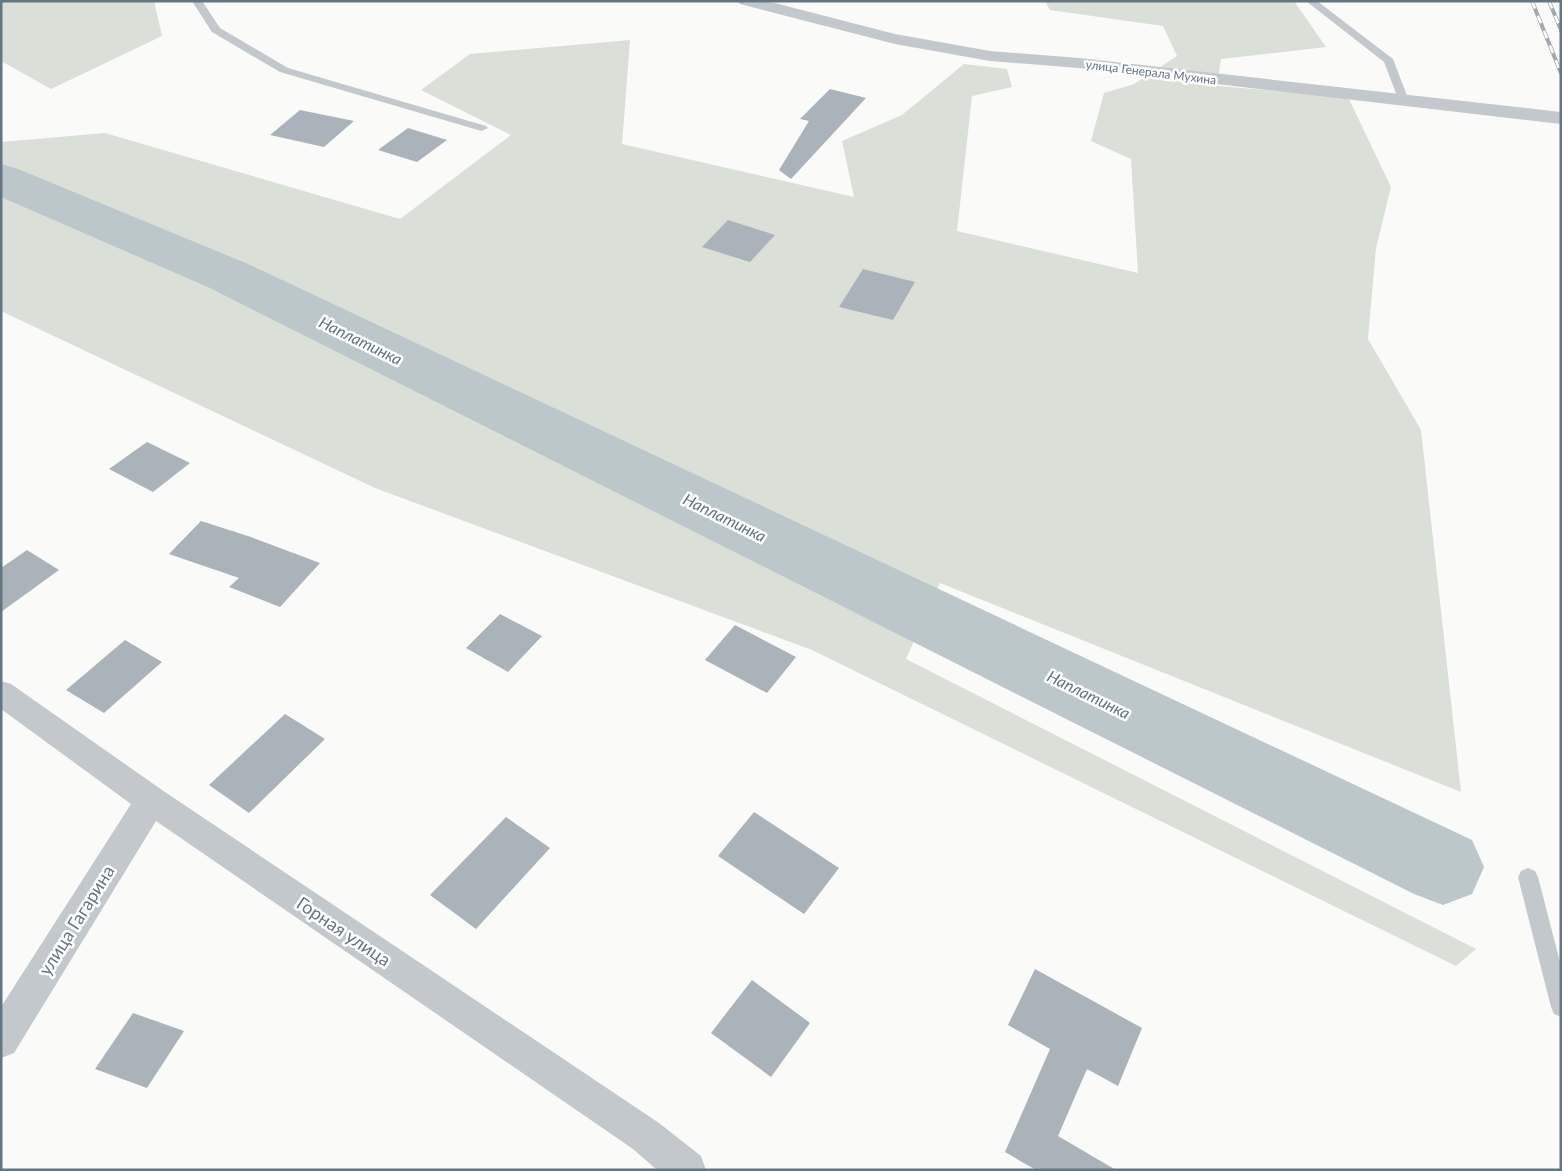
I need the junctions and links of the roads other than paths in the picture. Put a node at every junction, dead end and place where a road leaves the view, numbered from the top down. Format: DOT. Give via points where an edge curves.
graph roads {
  1 [pos="198,1"];
  2 [pos="746,1"];
  3 [pos="1311,1"];
  4 [pos="1404,102"];
  5 [pos="1561,118"];
  6 [pos="482,128"];
  7 [pos="1,694"];
  8 [pos="151,800"];
  9 [pos="1528,877"];
  10 [pos="1561,1007"];
  11 [pos="1,1040"];
  12 [pos="686,1170"];
  1 -- 6 [label="lane" via="216,30 284,70"];
  2 -- 4 [label="street, улица Генерала Мухина" via="895,39 990,56 1078,63"];
  3 -- 4 [label="lane" via="1389,62"];
  4 -- 5 [label="street, улица Генерала Мухина"];
  7 -- 8 [label="street, Горная улица"];
  8 -- 11 [label="street, улица Гагарина"];
  8 -- 12 [label="street, Горная улица" via="646,1136"];
  9 -- 10 [label="lane"];
}
